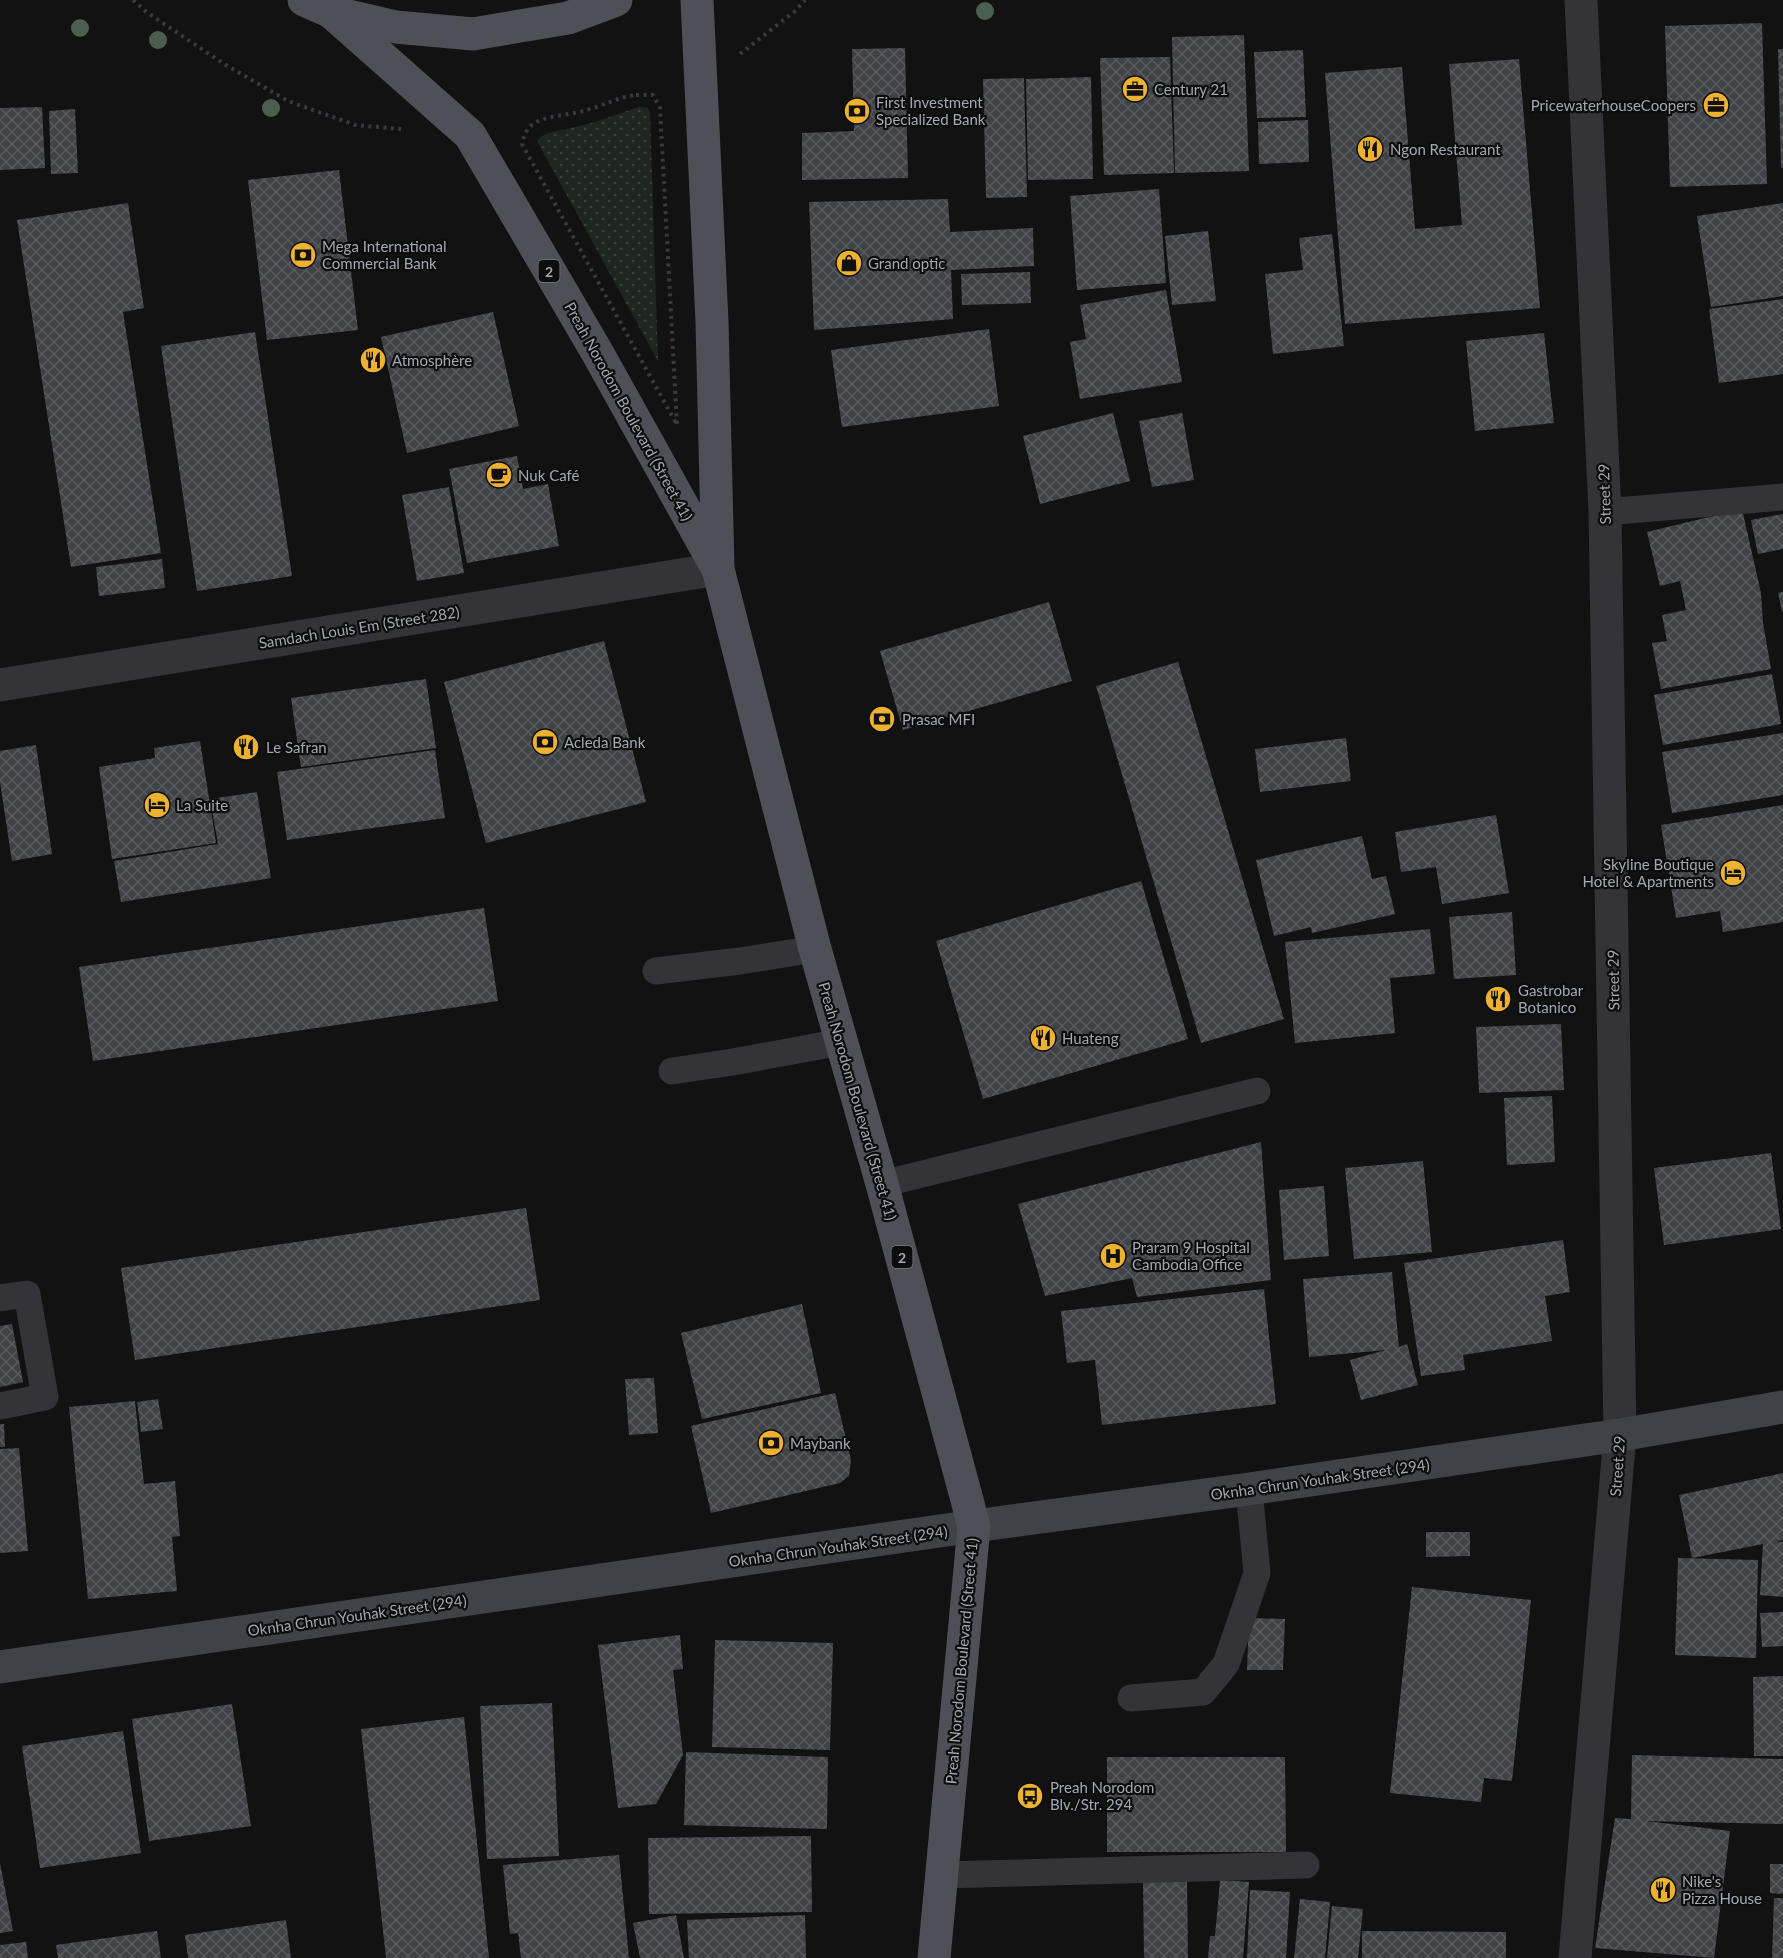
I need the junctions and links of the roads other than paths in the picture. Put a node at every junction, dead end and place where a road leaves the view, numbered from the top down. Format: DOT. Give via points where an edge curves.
graph roads {
  1 [pos="616,0"];
  2 [pos="698,0"];
  3 [pos="1581,0"];
  4 [pos="318,6"];
  5 [pos="1783,497"];
  6 [pos="1605,512"];
  7 [pos="718,569"];
  8 [pos="0,685"];
  9 [pos="815,949"];
  10 [pos="657,971"];
  11 [pos="841,1042"];
  12 [pos="672,1071"];
  13 [pos="1257,1091"];
  14 [pos="882,1184"];
  15 [pos="0,1298"];
  16 [pos="0,1406"];
  17 [pos="1783,1407"];
  18 [pos="1620,1435"];
  19 [pos="1249,1489"];
  20 [pos="974,1526"];
  21 [pos="0,1667"];
  22 [pos="1131,1698"];
  23 [pos="1306,1865"];
  24 [pos="941,1875"];
  25 [pos="934,1958"];
  26 [pos="1575,1958"];
  1 -- 4 [label="main road, 2" via="567,18 473,34 396,27"];
  2 -- 7 [label="main road, Preah Norodom Boulevard (Street 41) / 2"];
  3 -- 6 [label="street, Street 29"];
  4 -- 7 [label="main road, Preah Norodom Boulevard (Street 41) / 2" via="470,135"];
  5 -- 6 [label="lane"];
  6 -- 18 [label="street, Street 29"];
  7 -- 8 [label="street, Samdach Louis Em (Street 282)"];
  7 -- 9 [label="main road, Preah Norodom Boulevard (Street 41) / 2"];
  9 -- 10 [label="lane"];
  9 -- 11 [label="main road, Preah Norodom Boulevard (Street 41) / 2"];
  11 -- 12 [label="lane"];
  11 -- 14 [label="main road, Preah Norodom Boulevard (Street 41) / 2"];
  13 -- 14 [label="lane"];
  14 -- 20 [label="main road, Preah Norodom Boulevard (Street 41) / 2"];
  15 -- 16 [label="lane" via="27,1294 45,1397"];
  17 -- 18 [label="street, Oknha Chrun Youhak Street (294)"];
  18 -- 19 [label="street, Oknha Chrun Youhak Street (294)"];
  18 -- 26 [label="street, Street 29"];
  19 -- 20 [label="street, Oknha Chrun Youhak Street (294)"];
  19 -- 22 [label="lane" via="1257,1573 1226,1664 1203,1692"];
  20 -- 21 [label="street, Oknha Chrun Youhak Street (294)"];
  20 -- 24 [label="main road, Preah Norodom Boulevard (Street 41) / 2"];
  23 -- 24 [label="lane"];
  24 -- 25 [label="main road, Preah Norodom Boulevard (Street 41) / 2"];
}
